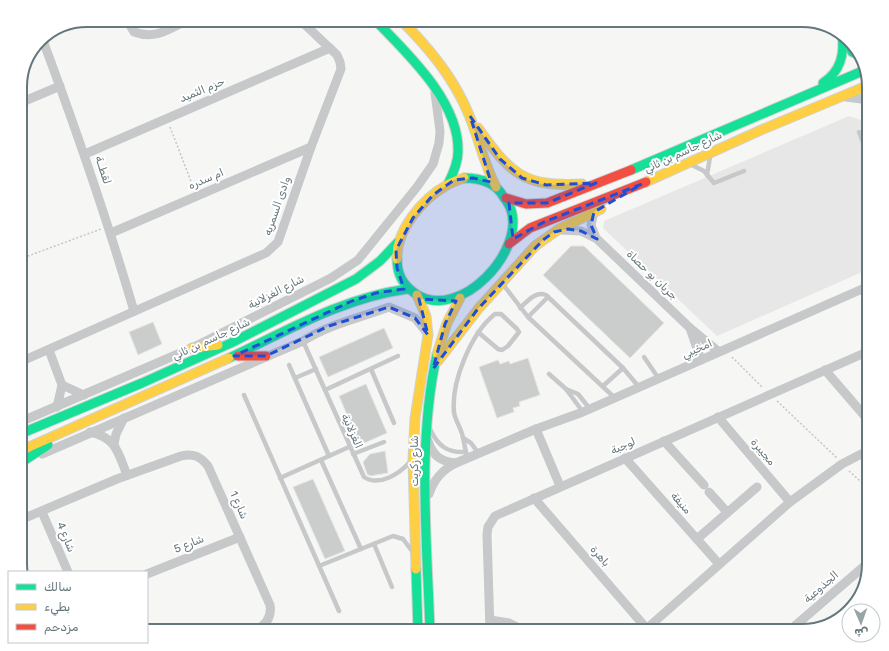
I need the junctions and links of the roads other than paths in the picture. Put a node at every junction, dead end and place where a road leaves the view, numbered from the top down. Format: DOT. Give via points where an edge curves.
graph roads {
  1 [pos="131,27"];
  2 [pos="173,27"];
  3 [pos="308,27"];
  4 [pos="382,27"];
  5 [pos="408,27"];
  6 [pos="410,27"];
  7 [pos="411,30"];
  8 [pos="842,42"];
  9 [pos="44,44"];
  10 [pos="330,48"];
  11 [pos="860,72"];
  12 [pos="60,86"];
  13 [pos="434,88"];
  14 [pos="862,88"];
  15 [pos="802,97"];
  16 [pos="862,99"];
  17 [pos="27,100"];
  18 [pos="833,100"];
  19 [pos="470,116"];
  20 [pos="859,132"];
  21 [pos="862,139"];
  22 [pos="311,147"];
  23 [pos="712,152"];
  24 [pos="85,154"];
  25 [pos="686,163"];
  26 [pos="744,171"];
  27 [pos="707,175"];
  28 [pos="596,183"];
  29 [pos="448,184"];
  30 [pos="642,184"];
  31 [pos="496,187"];
  32 [pos="506,198"];
  33 [pos="594,212"];
  34 [pos="110,229"];
  35 [pos="554,232"];
  36 [pos="597,239"];
  37 [pos="398,242"];
  38 [pos="509,244"];
  39 [pos="502,282"];
  40 [pos="408,289"];
  41 [pos="862,292"];
  42 [pos="417,296"];
  43 [pos="548,297"];
  44 [pos="460,298"];
  45 [pos="520,308"];
  46 [pos="134,311"];
  47 [pos="528,317"];
  48 [pos="690,328"];
  49 [pos="478,332"];
  50 [pos="428,335"];
  51 [pos="303,341"];
  52 [pos="232,343"];
  53 [pos="192,348"];
  54 [pos="49,350"];
  55 [pos="722,351"];
  56 [pos="862,354"];
  57 [pos="234,356"];
  58 [pos="266,356"];
  59 [pos="398,356"];
  60 [pos="644,358"];
  61 [pos="27,359"];
  62 [pos="701,360"];
  63 [pos="289,365"];
  64 [pos="316,368"];
  65 [pos="623,368"];
  66 [pos="371,369"];
  67 [pos="433,369"];
  68 [pos="825,370"];
  69 [pos="549,374"];
  70 [pos="295,378"];
  71 [pos="659,379"];
  72 [pos="62,384"];
  73 [pos="603,386"];
  74 [pos="640,387"];
  75 [pos="566,389"];
  76 [pos="324,390"];
  77 [pos="84,395"];
  78 [pos="244,395"];
  79 [pos="615,398"];
  80 [pos="57,407"];
  81 [pos="586,410"];
  82 [pos="862,412"];
  83 [pos="718,417"];
  84 [pos="124,418"];
  85 [pos="27,419"];
  86 [pos="427,422"];
  87 [pos="394,423"];
  88 [pos="73,428"];
  89 [pos="536,429"];
  90 [pos="27,431"];
  91 [pos="90,432"];
  92 [pos="426,435"];
  93 [pos="464,438"];
  94 [pos="664,441"];
  95 [pos="384,442"];
  96 [pos="114,444"];
  97 [pos="349,447"];
  98 [pos="27,448"];
  99 [pos="353,454"];
  100 [pos="479,454"];
  101 [pos="862,454"];
  102 [pos="467,455"];
  103 [pos="329,456"];
  104 [pos="625,458"];
  105 [pos="27,459"];
  106 [pos="27,460"];
  107 [pos="321,460"];
  108 [pos="413,460"];
  109 [pos="456,463"];
  110 [pos="127,475"];
  111 [pos="280,478"];
  112 [pos="560,486"];
  113 [pos="757,487"];
  114 [pos="534,498"];
  115 [pos="426,502"];
  116 [pos="790,502"];
  117 [pos="42,512"];
  118 [pos="727,512"];
  119 [pos="27,517"];
  120 [pos="240,537"];
  121 [pos="697,539"];
  122 [pos="374,544"];
  123 [pos="361,549"];
  124 [pos="415,558"];
  125 [pos="719,564"];
  126 [pos="319,566"];
  127 [pos="862,568"];
  128 [pos="68,571"];
  129 [pos="148,574"];
  130 [pos="392,587"];
  131 [pos="338,612"];
  132 [pos="490,620"];
  133 [pos="265,624"];
  134 [pos="416,624"];
  135 [pos="430,624"];
  136 [pos="490,624"];
  137 [pos="511,624"];
  138 [pos="640,624"];
  139 [pos="652,624"];
  140 [pos="797,624"];
  1 -- 2 [label="street" via="134,32 154,36"];
  3 -- 10 [label="street, وادى السمريه"];
  4 -- 13 [label="main road" via="414,60"];
  5 -- 7 [label="main road"];
  6 -- 7 [label="main road"];
  7 -- 19 [label="main road" via="442,64"];
  8 -- 15 [label="main road" via="843,56 838,70 830,79"];
  9 -- 12 [label="street, لقطــة"];
  10 -- 22 [label="street, وادى السمريه" via="339,58 341,69"];
  10 -- 24 [label="street, حزم الثميد"];
  11 -- 15 [label="main road, شارع جاسم بن ثاني"];
  12 -- 17 [label="street"];
  12 -- 24 [label="street, لقطــة"];
  13 -- 29 [label="main road" via="451,120 458,146 456,166"];
  13 -- 53 [label="street, شارع الغزلانية" via="440,131 437,154 426,175 358,260 331,278"];
  14 -- 18 [label="main road, شارع جاسم بن ثاني"];
  15 -- 28 [label="main road, شارع جاسم بن ثاني"];
  16 -- 18 [label="street" via="848,97"];
  18 -- 23 [label="main road, شارع جاسم بن ثاني"];
  19 -- 28 [label="main road" via="500,159 522,178 546,186"];
  19 -- 31 [label="main road"];
  20 -- 21 [label="lane"];
  22 -- 34 [label="street, ام سدره" via="197,196"];
  22 -- 46 [label="street, وادى السمريه" via="278,242 273,248"];
  23 -- 25 [label="main road, شارع جاسم بن ثاني"];
  23 -- 27 [label="lane"];
  24 -- 34 [label="street, لقطــة"];
  25 -- 27 [label="lane"];
  25 -- 30 [label="main road, شارع جاسم بن ثاني"];
  26 -- 27 [label="lane" via="716,183"];
  28 -- 32 [label="main road, شارع جاسم بن ثاني" via="547,203 520,204"];
  29 -- 31 [label="main road" via="454,180 473,178"];
  29 -- 37 [label="main road" via="419,210"];
  30 -- 33 [label="main road"];
  30 -- 38 [label="main road, شارع جاسم بن ثاني" via="530,228"];
  31 -- 32 [label="main road"];
  32 -- 38 [label="main road" via="513,223"];
  33 -- 35 [label="main road"];
  33 -- 36 [label="street" via="591,225"];
  34 -- 46 [label="street, لقطــة"];
  35 -- 36 [label="street, جريان بو حصاة" via="576,229"];
  35 -- 39 [label="main road" via="523,259"];
  36 -- 48 [label="street, جريان بو حصاة"];
  37 -- 40 [label="main road" via="397,268 400,279"];
  37 -- 52 [label="main road, شارع جاسم بن ثاني" via="374,266 356,279"];
  38 -- 44 [label="main road" via="493,269"];
  39 -- 45 [label="lane"];
  39 -- 67 [label="main road" via="454,338"];
  40 -- 42 [label="main road"];
  40 -- 57 [label="main road" via="376,293 352,301"];
  41 -- 55 [label="street, امخيبي"];
  42 -- 44 [label="main road" via="434,302"];
  42 -- 50 [label="main road, شارع زكريت" via="426,316"];
  43 -- 45 [label="lane" via="538,294"];
  43 -- 47 [label="lane"];
  43 -- 65 [label="lane"];
  44 -- 67 [label="main road, شارع زكريت" via="445,324"];
  45 -- 47 [label="lane"];
  46 -- 54 [label="street, وادى السمريه"];
  47 -- 73 [label="lane"];
  48 -- 55 [label="street, جريان بو حصاة"];
  48 -- 62 [label="street, جريان بو حصاة"];
  49 -- 49 [label="lane" via="498,314 518,332 502,350"];
  49 -- 93 [label="lane" via="463,361 454,401 455,417"];
  50 -- 51 [label="street" via="416,318 389,307 329,326"];
  50 -- 108 [label="main road, شارع زكريت" via="415,418"];
  51 -- 58 [label="street"];
  51 -- 64 [label="lane, الغزلانية"];
  52 -- 53 [label="main road"];
  52 -- 90 [label="main road, شارع جاسم بن ثاني"];
  53 -- 77 [label="street, شارع الغزلانية"];
  54 -- 61 [label="street, وادى السمريه"];
  54 -- 72 [label="street"];
  55 -- 62 [label="street, امخيبي"];
  56 -- 68 [label="street, لوجبة"];
  57 -- 58 [label="main road"];
  57 -- 88 [label="main road"];
  58 -- 84 [label="street"];
  59 -- 66 [label="lane"];
  60 -- 71 [label="lane"];
  62 -- 71 [label="street, امخيبي"];
  63 -- 70 [label="lane"];
  64 -- 70 [label="lane"];
  64 -- 76 [label="lane, الغزلانية"];
  65 -- 73 [label="lane"];
  65 -- 74 [label="lane"];
  66 -- 76 [label="lane"];
  66 -- 87 [label="lane"];
  67 -- 86 [label="main road, شارع زكريت"];
  68 -- 82 [label="street"];
  68 -- 83 [label="street, لوجبة"];
  69 -- 75 [label="lane"];
  70 -- 103 [label="lane"];
  71 -- 74 [label="street, امخيبي"];
  72 -- 77 [label="street"];
  72 -- 80 [label="street"];
  73 -- 79 [label="lane"];
  74 -- 79 [label="street, امخيبي"];
  75 -- 81 [label="lane"];
  75 -- 81 [label="lane" via="578,394"];
  76 -- 97 [label="lane, الغزلانية"];
  77 -- 80 [label="street, شارع الغزلانية"];
  78 -- 111 [label="lane"];
  79 -- 81 [label="street, امخيبي"];
  80 -- 85 [label="street, شارع الغزلانية"];
  81 -- 89 [label="street, امخيبي"];
  83 -- 94 [label="street, لوجبة"];
  83 -- 116 [label="street, مجيبرة"];
  84 -- 91 [label="street"];
  84 -- 96 [label="street"];
  86 -- 92 [label="main road, شارع زكريت"];
  86 -- 102 [label="lane" via="440,446"];
  88 -- 98 [label="main road"];
  88 -- 105 [label="main road"];
  89 -- 100 [label="street, امخيبي"];
  89 -- 112 [label="street"];
  91 -- 96 [label="street" via="104,436"];
  91 -- 106 [label="street"];
  92 -- 109 [label="street" via="435,455 446,462"];
  92 -- 115 [label="main road, شارع زكريت"];
  93 -- 100 [label="lane"];
  93 -- 102 [label="lane"];
  94 -- 104 [label="street, لوجبة"];
  94 -- 118 [label="street"];
  95 -- 99 [label="lane"];
  96 -- 110 [label="street"];
  97 -- 99 [label="lane, الغزلانية"];
  97 -- 103 [label="lane"];
  99 -- 108 [label="lane, الغزلانية" via="364,477 375,481 398,473"];
  100 -- 102 [label="street, امخيبي"];
  101 -- 116 [label="street" via="842,464"];
  102 -- 109 [label="street, امخيبي"];
  103 -- 107 [label="lane"];
  104 -- 112 [label="street, لوجبة"];
  104 -- 121 [label="street, منيفة"];
  107 -- 111 [label="lane"];
  107 -- 123 [label="lane"];
  108 -- 124 [label="main road, شارع زكريت"];
  109 -- 115 [label="street, امخيبي" via="437,477"];
  110 -- 117 [label="street, شارع 1"];
  110 -- 120 [label="street, شارع 1" via="181,456 196,455 208,466"];
  111 -- 126 [label="lane"];
  112 -- 114 [label="street, لوجبة"];
  113 -- 118 [label="street"];
  114 -- 132 [label="street, لوجبة" via="496,516 488,527"];
  114 -- 138 [label="street, باهرة"];
  115 -- 135 [label="main road, شارع زكريت"];
  116 -- 125 [label="street"];
  117 -- 119 [label="street, شارع 1"];
  117 -- 128 [label="street, شارع 4"];
  118 -- 121 [label="street"];
  120 -- 129 [label="street, شارع 5"];
  120 -- 133 [label="street, شارع 1" via="270,605 268,620"];
  121 -- 125 [label="street, منيفة"];
  122 -- 123 [label="lane"];
  122 -- 124 [label="lane" via="393,536 400,537 406,541"];
  122 -- 130 [label="lane"];
  123 -- 126 [label="lane"];
  124 -- 134 [label="main road, شارع زكريت"];
  125 -- 139 [label="street"];
  126 -- 131 [label="lane"];
  127 -- 140 [label="street, الجذوعية"];
  132 -- 136 [label="street, لوجبة"];
  132 -- 137 [label="street"];
}
